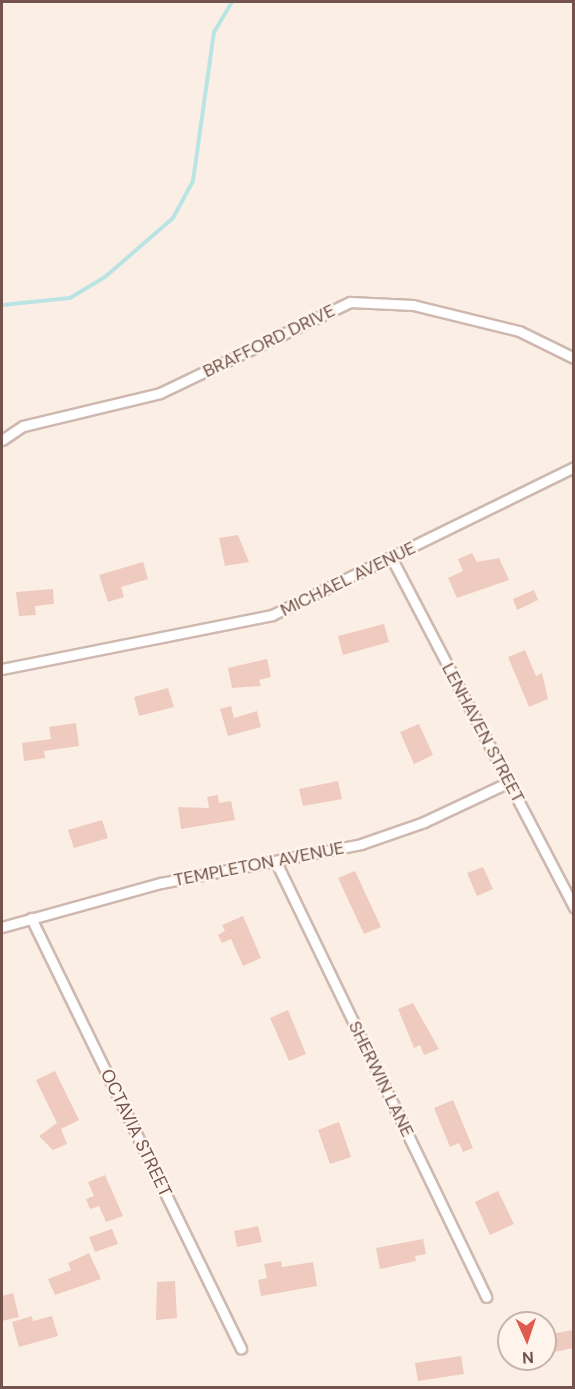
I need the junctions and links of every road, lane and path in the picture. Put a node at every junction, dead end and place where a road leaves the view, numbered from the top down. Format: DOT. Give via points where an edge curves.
graph roads {
  1 [pos="573,358"];
  2 [pos="2,440"];
  3 [pos="573,467"];
  4 [pos="392,559"];
  5 [pos="2,669"];
  6 [pos="509,782"];
  7 [pos="276,862"];
  8 [pos="573,907"];
  9 [pos="32,918"];
  10 [pos="2,927"];
  11 [pos="486,1297"];
  12 [pos="241,1347"];
  1 -- 2 [label="street, BRAFFORD DRIVE" via="519,331 413,305 350,302 160,393 23,426"];
  3 -- 4 [label="street, MICHAEL AVENUE"];
  4 -- 5 [label="street, MICHAEL AVENUE" via="272,615"];
  4 -- 6 [label="street, LENHAVEN STREET"];
  6 -- 7 [label="street, TEMPLETON AVENUE" via="401,832"];
  6 -- 8 [label="street, LENHAVEN STREET"];
  7 -- 9 [label="street, TEMPLETON AVENUE" via="161,883"];
  7 -- 11 [label="street, SHERWIN LANE"];
  9 -- 10 [label="street, TEMPLETON AVENUE"];
  9 -- 12 [label="street, OCTAVIA STREET"];
}
